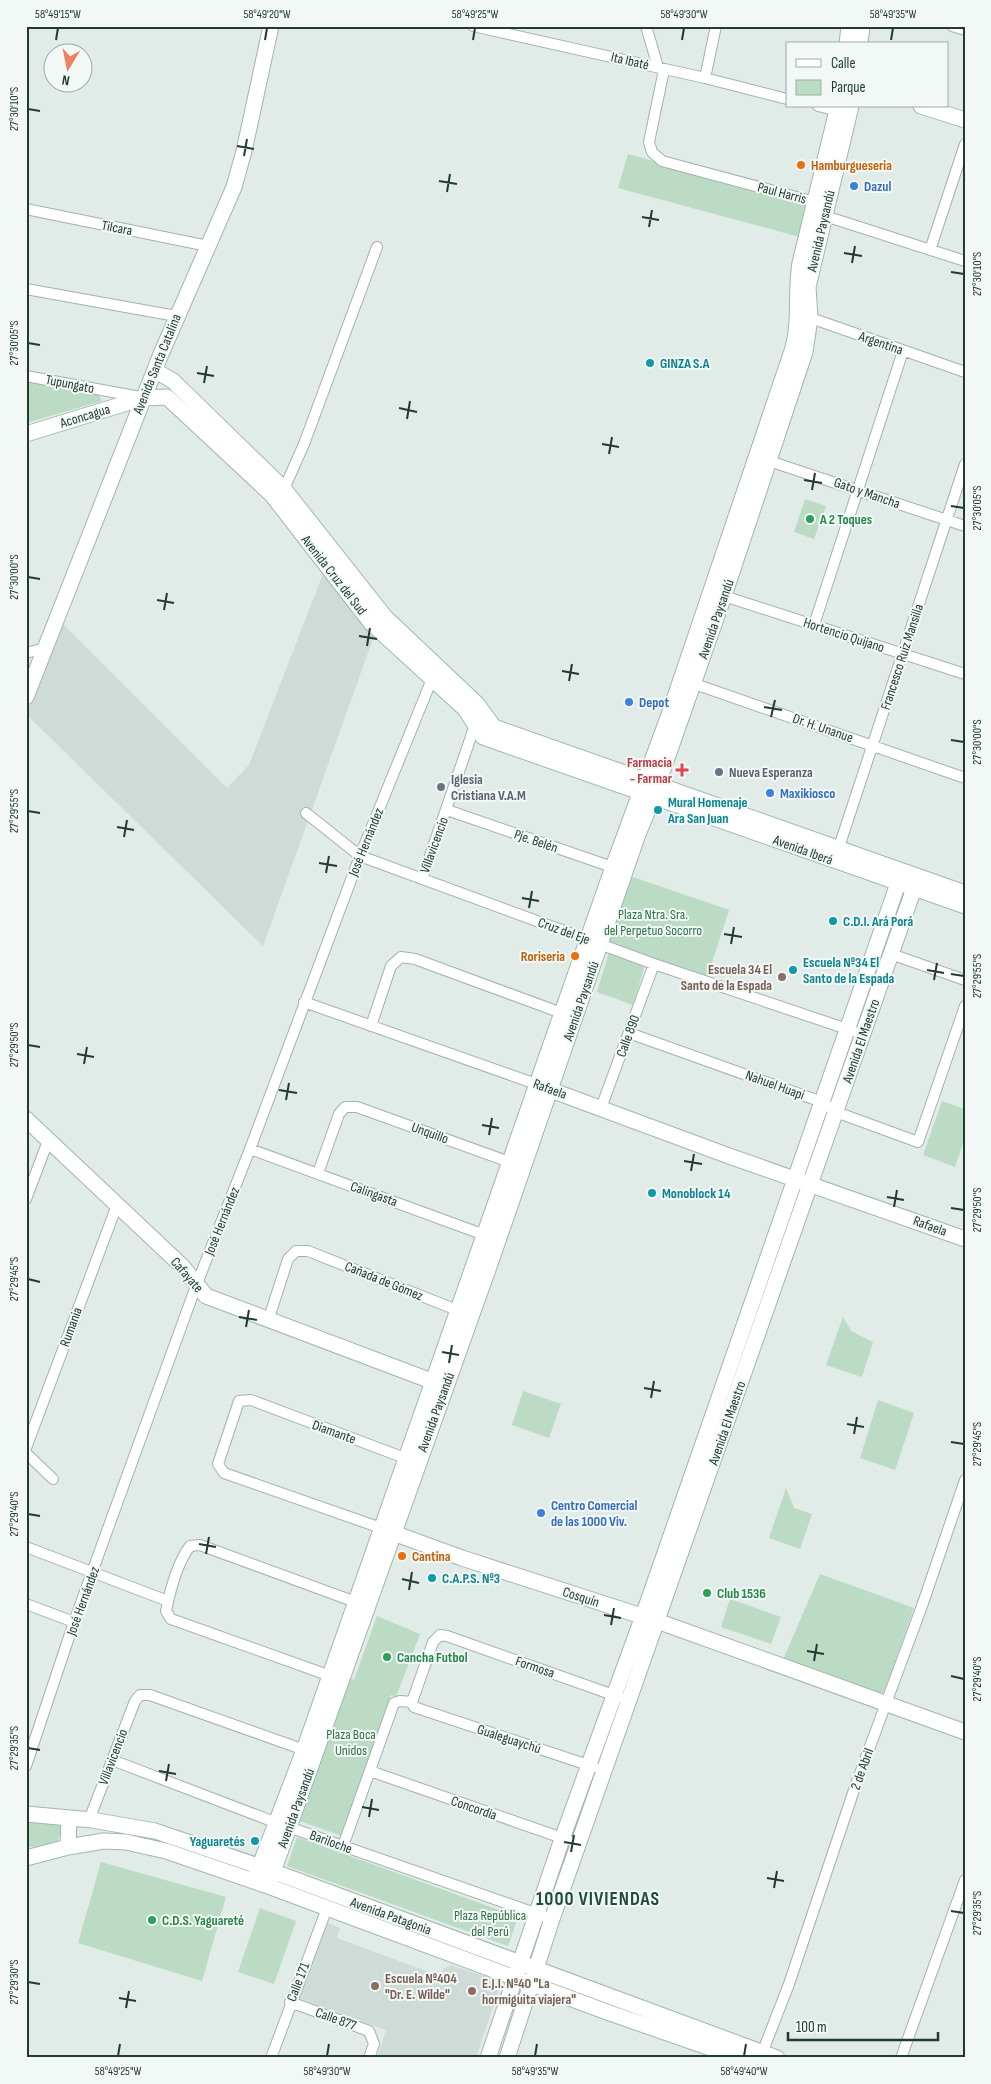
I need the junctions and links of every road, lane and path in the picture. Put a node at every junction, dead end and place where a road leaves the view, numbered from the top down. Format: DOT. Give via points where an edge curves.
graph roads {
  1 [pos="271,26"];
  2 [pos="473,26"];
  3 [pos="646,26"];
  4 [pos="716,26"];
  5 [pos="849,26"];
  6 [pos="862,26"];
  7 [pos="952,26"];
  8 [pos="965,30"];
  9 [pos="847,42"];
  10 [pos="860,42"];
  11 [pos="661,69"];
  12 [pos="705,78"];
  13 [pos="786,98"];
  14 [pos="842,108"];
  15 [pos="928,108"];
  16 [pos="965,120"];
  17 [pos="965,144"];
  18 [pos="815,202"];
  19 [pos="26,209"];
  20 [pos="825,216"];
  21 [pos="208,246"];
  22 [pos="377,247"];
  23 [pos="930,250"];
  24 [pos="965,262"];
  25 [pos="26,290"];
  26 [pos="804,315"];
  27 [pos="176,316"];
  28 [pos="904,351"];
  29 [pos="156,370"];
  30 [pos="965,372"];
  31 [pos="26,376"];
  32 [pos="143,398"];
  33 [pos="26,434"];
  34 [pos="769,461"];
  35 [pos="965,464"];
  36 [pos="284,489"];
  37 [pos="857,489"];
  38 [pos="946,520"];
  39 [pos="965,526"];
  40 [pos="724,596"];
  41 [pos="814,625"];
  42 [pos="45,648"];
  43 [pos="26,653"];
  44 [pos="903,654"];
  45 [pos="434,673"];
  46 [pos="965,674"];
  47 [pos="688,681"];
  48 [pos="26,696"];
  49 [pos="475,725"];
  50 [pos="873,744"];
  51 [pos="965,778"];
  52 [pos="650,789"];
  53 [pos="446,810"];
  54 [pos="306,813"];
  55 [pos="838,850"];
  56 [pos="360,856"];
  57 [pos="619,869"];
  58 [pos="900,878"];
  59 [pos="422,879"];
  60 [pos="916,883"];
  61 [pos="965,893"];
  62 [pos="965,906"];
  63 [pos="594,942"];
  64 [pos="892,954"];
  65 [pos="654,964"];
  66 [pos="965,980"];
  67 [pos="304,1002"];
  68 [pos="965,1006"];
  69 [pos="569,1016"];
  70 [pos="371,1026"];
  71 [pos="848,1029"];
  72 [pos="628,1033"];
  73 [pos="863,1035"];
  74 [pos="543,1086"];
  75 [pos="822,1102"];
  76 [pos="601,1108"];
  77 [pos="836,1112"];
  78 [pos="26,1119"];
  79 [pos="48,1141"];
  80 [pos="250,1149"];
  81 [pos="516,1164"];
  82 [pos="318,1173"];
  83 [pos="803,1182"];
  84 [pos="26,1198"];
  85 [pos="116,1206"];
  86 [pos="492,1237"];
  87 [pos="965,1238"];
  88 [pos="196,1286"];
  89 [pos="465,1313"];
  90 [pos="268,1321"];
  91 [pos="439,1384"];
  92 [pos="26,1448"];
  93 [pos="26,1453"];
  94 [pos="411,1461"];
  95 [pos="224,1473"];
  96 [pos="53,1479"];
  97 [pos="965,1480"];
  98 [pos="387,1530"];
  99 [pos="26,1547"];
  100 [pos="92,1573"];
  101 [pos="26,1604"];
  102 [pos="362,1604"];
  103 [pos="167,1606"];
  104 [pos="650,1619"];
  105 [pos="74,1622"];
  106 [pos="336,1678"];
  107 [pos="614,1695"];
  108 [pos="630,1700"];
  109 [pos="413,1705"];
  110 [pos="886,1705"];
  111 [pos="965,1732"];
  112 [pos="310,1752"];
  113 [pos="112,1760"];
  114 [pos="26,1766"];
  115 [pos="589,1766"];
  116 [pos="370,1771"];
  117 [pos="604,1771"];
  118 [pos="26,1814"];
  119 [pos="68,1818"];
  120 [pos="89,1820"];
  121 [pos="283,1825"];
  122 [pos="562,1838"];
  123 [pos="579,1844"];
  124 [pos="344,1846"];
  125 [pos="68,1847"];
  126 [pos="26,1858"];
  127 [pos="264,1877"];
  128 [pos="965,1880"];
  129 [pos="327,1908"];
  130 [pos="537,1915"];
  131 [pos="552,1919"];
  132 [pos="517,1970"];
  133 [pos="534,1977"];
  134 [pos="290,2002"];
  135 [pos="761,2055"];
  136 [pos="271,2058"];
  137 [pos="369,2058"];
  138 [pos="488,2058"];
  139 [pos="507,2058"];
  140 [pos="739,2058"];
  141 [pos="776,2058"];
  142 [pos="901,2058"];
  1 -- 21 [label="main road, Avenida Santa Catalina" via="234,187"];
  2 -- 11 [label="street, Ita Ibaté"];
  3 -- 11 [label="street"];
  4 -- 12 [label="street"];
  5 -- 9 [label="main road"];
  6 -- 10 [label="main road"];
  7 -- 8 [label="street"];
  11 -- 12 [label="street, Ita Ibaté"];
  11 -- 18 [label="street, Paul Harris" via="649,142 652,152 662,161"];
  12 -- 13 [label="street, Ita Ibaté"];
  14 -- 18 [label="main road, Avenida Paysandú"];
  14 -- 20 [label="main road, Avenida Paysandú"];
  15 -- 16 [label="main road"];
  17 -- 23 [label="street"];
  18 -- 20 [label="street, Paul Harris"];
  18 -- 26 [label="main road, Avenida Paysandú" via="797,279"];
  19 -- 21 [label="street, Tilcara"];
  20 -- 23 [label="street"];
  20 -- 26 [label="main road, Avenida Paysandú"];
  21 -- 27 [label="main road, Avenida Santa Catalina"];
  22 -- 36 [label="street" via="304,444"];
  23 -- 24 [label="street"];
  25 -- 27 [label="street"];
  26 -- 28 [label="street, Argentina"];
  26 -- 34 [label="main road, Avenida Paysandú" via="805,352"];
  26 -- 47 [label="main road, Avenida Paysandú"];
  27 -- 29 [label="main road, Avenida Santa Catalina"];
  28 -- 30 [label="street, Argentina"];
  28 -- 37 [label="street"];
  29 -- 32 [label="main road, Avenida Santa Catalina"];
  29 -- 36 [label="main road, Avenida Cruz del Sud" via="173,381"];
  31 -- 32 [label="street, Tupungato"];
  32 -- 33 [label="main road, Aconcagua"];
  32 -- 42 [label="main road, Avenida Santa Catalina"];
  32 -- 45 [label="main road, Avenida Cruz del Sud" via="167,397 272,495 371,623"];
  34 -- 37 [label="street, Gato y Mancha"];
  34 -- 40 [label="main road, Avenida Paysandú"];
  35 -- 38 [label="street, Francesco Ruiz Mansilla"];
  36 -- 45 [label="main road, Avenida Cruz del Sud" via="385,617"];
  37 -- 38 [label="street, Gato y Mancha"];
  37 -- 41 [label="street"];
  38 -- 39 [label="street, Gato y Mancha"];
  38 -- 44 [label="street, Francesco Ruiz Mansilla"];
  40 -- 41 [label="street, Hortencio Quijano"];
  40 -- 47 [label="main road, Avenida Paysandú"];
  41 -- 44 [label="street, Hortencio Quijano"];
  42 -- 43 [label="street"];
  42 -- 48 [label="main road, Avenida Santa Catalina"];
  44 -- 46 [label="street, Hortencio Quijano"];
  44 -- 50 [label="street, Francesco Ruiz Mansilla"];
  45 -- 49 [label="main road, Avenida Cruz del Sud"];
  45 -- 52 [label="main road, Avenida Cruz del Sud" via="477,704 494,727"];
  45 -- 56 [label="street, José Hernández"];
  47 -- 50 [label="street, Dr. H. Unanue"];
  47 -- 52 [label="main road, Avenida Paysandú"];
  49 -- 52 [label="main road, Avenida Cruz del Sud" via="483,737"];
  49 -- 53 [label="street, Villavicencio"];
  50 -- 51 [label="street, Dr. H. Unanue"];
  50 -- 55 [label="street, Francesco Ruiz Mansilla"];
  52 -- 55 [label="main road, Avenida Iberá"];
  52 -- 57 [label="main road, Avenida Paysandú"];
  52 -- 58 [label="main road, Avenida Iberá"];
  53 -- 57 [label="street, Pje. Belén"];
  53 -- 59 [label="street, Villavicencio"];
  54 -- 56 [label="street, Cruz del Eje"];
  55 -- 58 [label="main road, Avenida Iberá"];
  56 -- 59 [label="street, Cruz del Eje"];
  56 -- 67 [label="street, José Hernández"];
  57 -- 63 [label="main road, Avenida Paysandú"];
  58 -- 60 [label="main road, Avenida Iberá"];
  58 -- 71 [label="main road, Avenida El Maestro"];
  59 -- 63 [label="street, Cruz del Eje"];
  60 -- 61 [label="main road, Avenida Iberá"];
  60 -- 62 [label="main road, Avenida Iberá"];
  60 -- 64 [label="main road, Avenida El Maestro"];
  63 -- 65 [label="street, Cruz del Eje"];
  63 -- 69 [label="main road, Avenida Paysandú"];
  64 -- 66 [label="street"];
  64 -- 73 [label="main road, Avenida El Maestro"];
  65 -- 71 [label="street, Cruz del Eje"];
  65 -- 72 [label="street, Calle 890"];
  67 -- 70 [label="street, Rafaela"];
  67 -- 80 [label="street, José Hernández"];
  68 -- 77 [label="street, Nahuel Huapi" via="918,1142"];
  69 -- 70 [label="street" via="415,958 401,957 391,966"];
  69 -- 74 [label="main road, Avenida Paysandú"];
  70 -- 74 [label="street, Rafaela"];
  71 -- 73 [label="street, Cruz del Eje"];
  71 -- 75 [label="main road, Avenida El Maestro"];
  72 -- 75 [label="street, Nahuel Huapi"];
  72 -- 76 [label="street, Calle 890"];
  73 -- 77 [label="main road, Avenida El Maestro"];
  74 -- 76 [label="main road, Rafaela"];
  74 -- 81 [label="main road, Avenida Paysandú"];
  75 -- 77 [label="street, Nahuel Huapi"];
  75 -- 83 [label="main road, Avenida El Maestro"];
  76 -- 83 [label="main road, Rafaela"];
  77 -- 83 [label="main road, Avenida El Maestro"];
  78 -- 79 [label="main road, Cafayate"];
  79 -- 84 [label="street"];
  79 -- 85 [label="main road, Cafayate"];
  80 -- 82 [label="street, Calingasta"];
  80 -- 88 [label="street, José Hernández"];
  81 -- 82 [label="street, Unquillo" via="357,1107 345,1108 339,1114"];
  81 -- 86 [label="main road, Avenida Paysandú"];
  82 -- 86 [label="street, Calingasta"];
  83 -- 87 [label="main road, Rafaela"];
  83 -- 104 [label="main road, Avenida El Maestro"];
  85 -- 88 [label="main road, Cafayate" via="183,1267"];
  85 -- 92 [label="street, Rumania"];
  86 -- 89 [label="main road, Avenida Paysandú"];
  88 -- 90 [label="main road, Cafayate" via="206,1296"];
  88 -- 100 [label="street, José Hernández"];
  89 -- 90 [label="street, Cañada de Gómez" via="308,1251 296,1251 288,1259"];
  89 -- 91 [label="main road, Avenida Paysandú"];
  90 -- 91 [label="main road, Cafayate"];
  91 -- 94 [label="main road, Avenida Paysandú"];
  93 -- 96 [label="street"];
  94 -- 95 [label="street, Diamante" via="251,1400 239,1401 218,1464"];
  94 -- 98 [label="main road, Avenida Paysandú"];
  95 -- 98 [label="street, Cosquín"];
  97 -- 110 [label="street, 2 de Abril"];
  98 -- 102 [label="main road, Avenida Paysandú"];
  98 -- 104 [label="main road, Cosquín"];
  99 -- 100 [label="street"];
  100 -- 103 [label="street"];
  100 -- 105 [label="street, José Hernández"];
  101 -- 105 [label="street"];
  102 -- 103 [label="street" via="200,1545 190,1546 184,1554"];
  102 -- 106 [label="main road, Avenida Paysandú"];
  103 -- 106 [label="street" via="171,1619"];
  104 -- 107 [label="main road, Avenida El Maestro"];
  104 -- 108 [label="main road, Avenida El Maestro"];
  104 -- 110 [label="main road, Cosquín"];
  105 -- 114 [label="street, José Hernández"];
  106 -- 112 [label="main road, Avenida Paysandú"];
  107 -- 108 [label="street, Formosa"];
  107 -- 109 [label="street, Formosa" via="440,1635 434,1642"];
  107 -- 115 [label="main road, Avenida El Maestro"];
  108 -- 117 [label="main road, Avenida El Maestro"];
  109 -- 115 [label="street, Gualeguaychú"];
  109 -- 116 [label="street" via="400,1701 394,1703"];
  110 -- 111 [label="main road, Cosquín"];
  110 -- 135 [label="street, 2 de Abril"];
  112 -- 113 [label="street, Villavicencio" via="150,1695 140,1695"];
  112 -- 121 [label="main road, Avenida Paysandú"];
  113 -- 120 [label="street, Villavicencio"];
  113 -- 121 [label="street, Bariloche"];
  115 -- 117 [label="street, Gualeguaychú"];
  115 -- 122 [label="main road, Avenida El Maestro"];
  116 -- 122 [label="street, Concordia"];
  116 -- 124 [label="street"];
  117 -- 123 [label="main road, Avenida El Maestro"];
  118 -- 119 [label="main road, Avenida Patagonia"];
  119 -- 120 [label="main road, Avenida Patagonia"];
  119 -- 125 [label="main road"];
  120 -- 127 [label="main road, Avenida Patagonia" via="154,1831"];
  121 -- 124 [label="street, Bariloche"];
  121 -- 127 [label="main road, Avenida Paysandú"];
  122 -- 123 [label="street, Concordia"];
  122 -- 130 [label="main road, Avenida El Maestro"];
  123 -- 131 [label="main road, Avenida El Maestro"];
  124 -- 130 [label="street, Bariloche"];
  125 -- 126 [label="main road, Avenida Patagonia"];
  125 -- 127 [label="main road, Avenida Patagonia" via="104,1841 153,1847"];
  127 -- 129 [label="main road, Avenida Patagonia"];
  127 -- 132 [label="main road, Avenida Patagonia"];
  128 -- 142 [label="street"];
  129 -- 132 [label="main road, Avenida Patagonia"];
  129 -- 134 [label="street, Calle 171"];
  130 -- 131 [label="street, Bariloche"];
  130 -- 132 [label="main road, Avenida El Maestro"];
  131 -- 133 [label="main road, Avenida El Maestro"];
  132 -- 133 [label="main road, Avenida Patagonia"];
  132 -- 138 [label="main road, Avenida El Maestro"];
  133 -- 135 [label="main road, Avenida Patagonia"];
  133 -- 139 [label="main road, Avenida El Maestro"];
  133 -- 140 [label="main road, Avenida Patagonia"];
  134 -- 136 [label="street, Calle 171"];
  134 -- 137 [label="street, Calle 877" via="369,2031 374,2044"];
  135 -- 141 [label="main road, Avenida Patagonia"];
}
